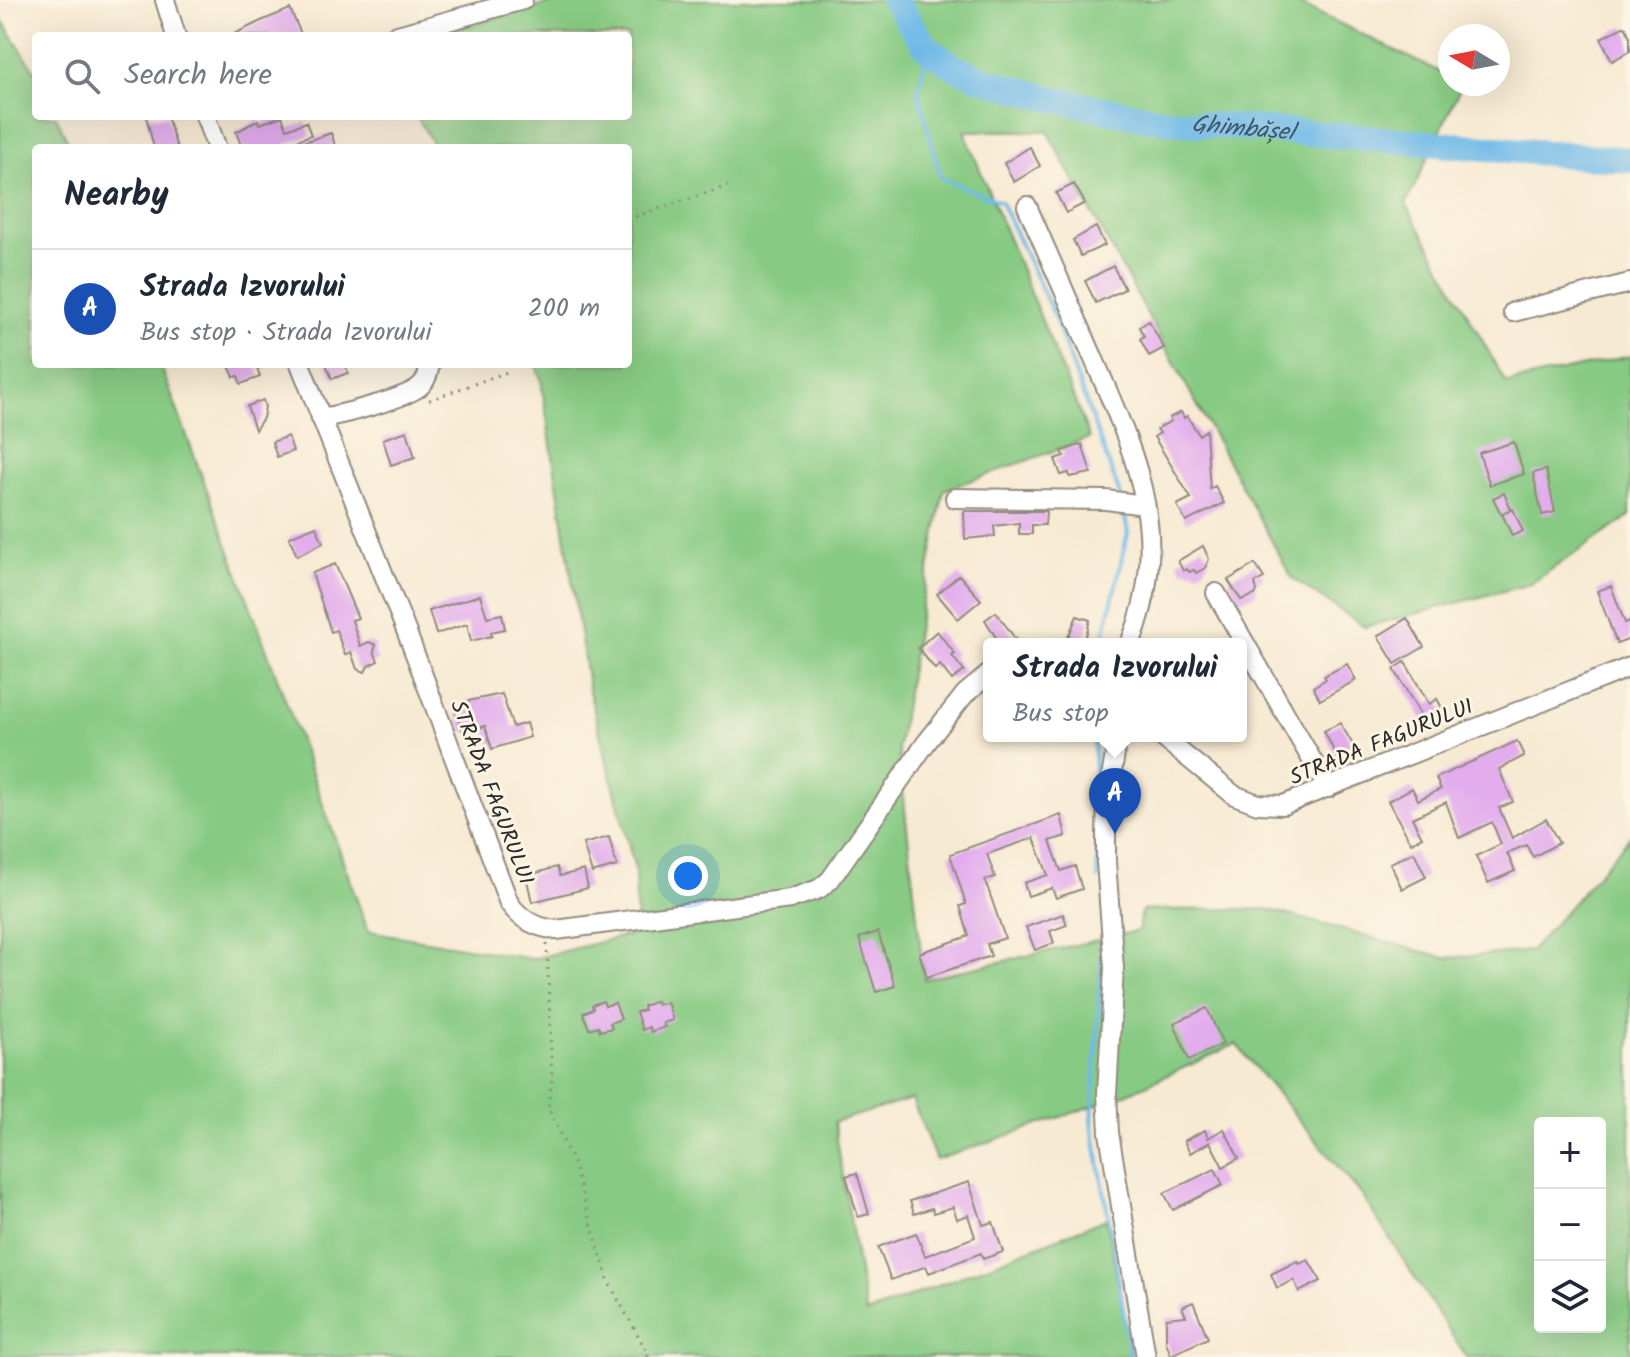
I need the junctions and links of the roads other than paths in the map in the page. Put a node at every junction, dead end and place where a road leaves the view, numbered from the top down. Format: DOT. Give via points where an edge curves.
graph roads {
  1 [pos="165,0"];
  2 [pos="523,0"];
  3 [pos="175,32"];
  4 [pos="408,32"];
  5 [pos="206,120"];
  6 [pos="216,144"];
  7 [pos="1027,206"];
  8 [pos="1630,283"];
  9 [pos="1513,312"];
  10 [pos="302,368"];
  11 [pos="429,368"];
  12 [pos="321,418"];
  13 [pos="955,498"];
  14 [pos="1130,503"];
  15 [pos="1216,593"];
  16 [pos="1133,638"];
  17 [pos="1242,638"];
  18 [pos="1247,647"];
  19 [pos="1630,667"];
  20 [pos="983,679"];
  21 [pos="1117,742"];
  22 [pos="1168,742"];
  23 [pos="1328,788"];
  24 [pos="1146,1357"];
  1 -- 3 [label="street"];
  2 -- 4 [label="street"];
  5 -- 6 [label="street"];
  7 -- 14 [label="street" via="1139,467"];
  8 -- 9 [label="street"];
  10 -- 12 [label="street, STRADA FAGURULUI"];
  11 -- 12 [label="street" via="419,388"];
  12 -- 20 [label="street, STRADA FAGURULUI" via="509,903 528,922 556,930 790,899 819,889 936,730"];
  13 -- 14 [label="street"];
  14 -- 16 [label="street" via="1151,552 1148,586"];
  15 -- 17 [label="street"];
  18 -- 23 [label="street"];
  19 -- 23 [label="street, STRADA FAGURULUI"];
  21 -- 24 [label="street" via="1106,834 1114,968 1107,1094"];
  22 -- 23 [label="street, STRADA FAGURULUI" via="1244,800 1283,805"];
}
